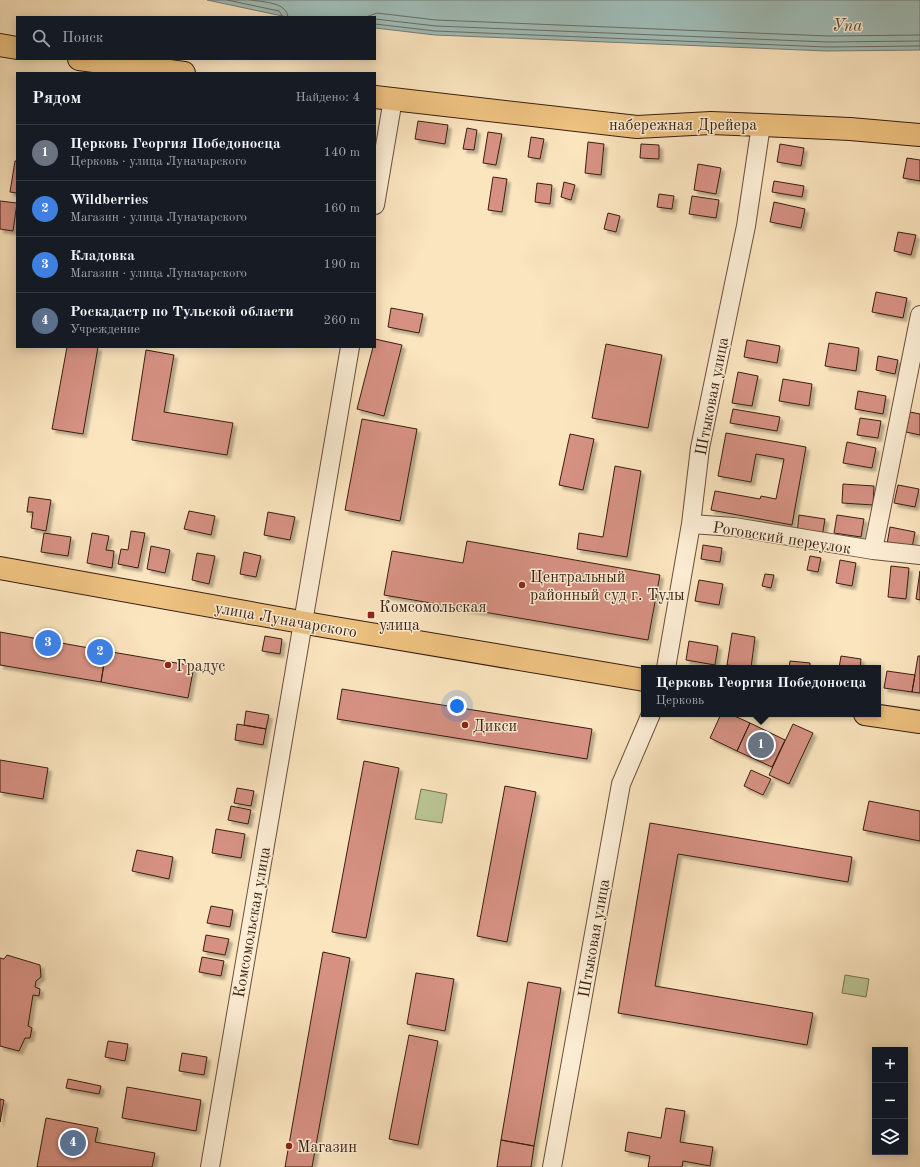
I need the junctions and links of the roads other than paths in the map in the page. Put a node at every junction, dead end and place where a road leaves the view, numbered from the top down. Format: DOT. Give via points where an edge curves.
graph roads {
  1 [pos="0,45"];
  2 [pos="16,48"];
  3 [pos="86,60"];
  4 [pos="176,72"];
  5 [pos="384,98"];
  6 [pos="761,125"];
  7 [pos="920,135"];
  8 [pos="376,193"];
  9 [pos="920,315"];
  10 [pos="350,348"];
  11 [pos="691,524"];
  12 [pos="873,550"];
  13 [pos="920,555"];
  14 [pos="0,568"];
  15 [pos="303,622"];
  16 [pos="667,665"];
  17 [pos="641,679"];
  18 [pos="881,716"];
  19 [pos="650,717"];
  20 [pos="920,722"];
  21 [pos="210,1167"];
  22 [pos="552,1167"];
  1 -- 2 [label="main road"];
  3 -- 4 [label="main road"];
  5 -- 6 [label="main road, набережная Дрейера" via="637,127"];
  5 -- 8 [label="street"];
  6 -- 7 [label="main road, набережная Дрейера"];
  6 -- 11 [label="street, Штыковая улица" via="746,226 700,448"];
  9 -- 12 [label="street, Роговский переулок"];
  10 -- 15 [label="street, Комсомольская улица"];
  11 -- 12 [label="street, Роговский переулок" via="734,527"];
  11 -- 16 [label="street, Штыковая улица"];
  12 -- 13 [label="street, Роговский переулок"];
  14 -- 15 [label="main road, улица Луначарского"];
  15 -- 17 [label="main road, улица Луначарского"];
  15 -- 21 [label="street, Комсомольская улица"];
  18 -- 20 [label="main road"];
  19 -- 22 [label="street, Штыковая улица" via="621,784"];
}
